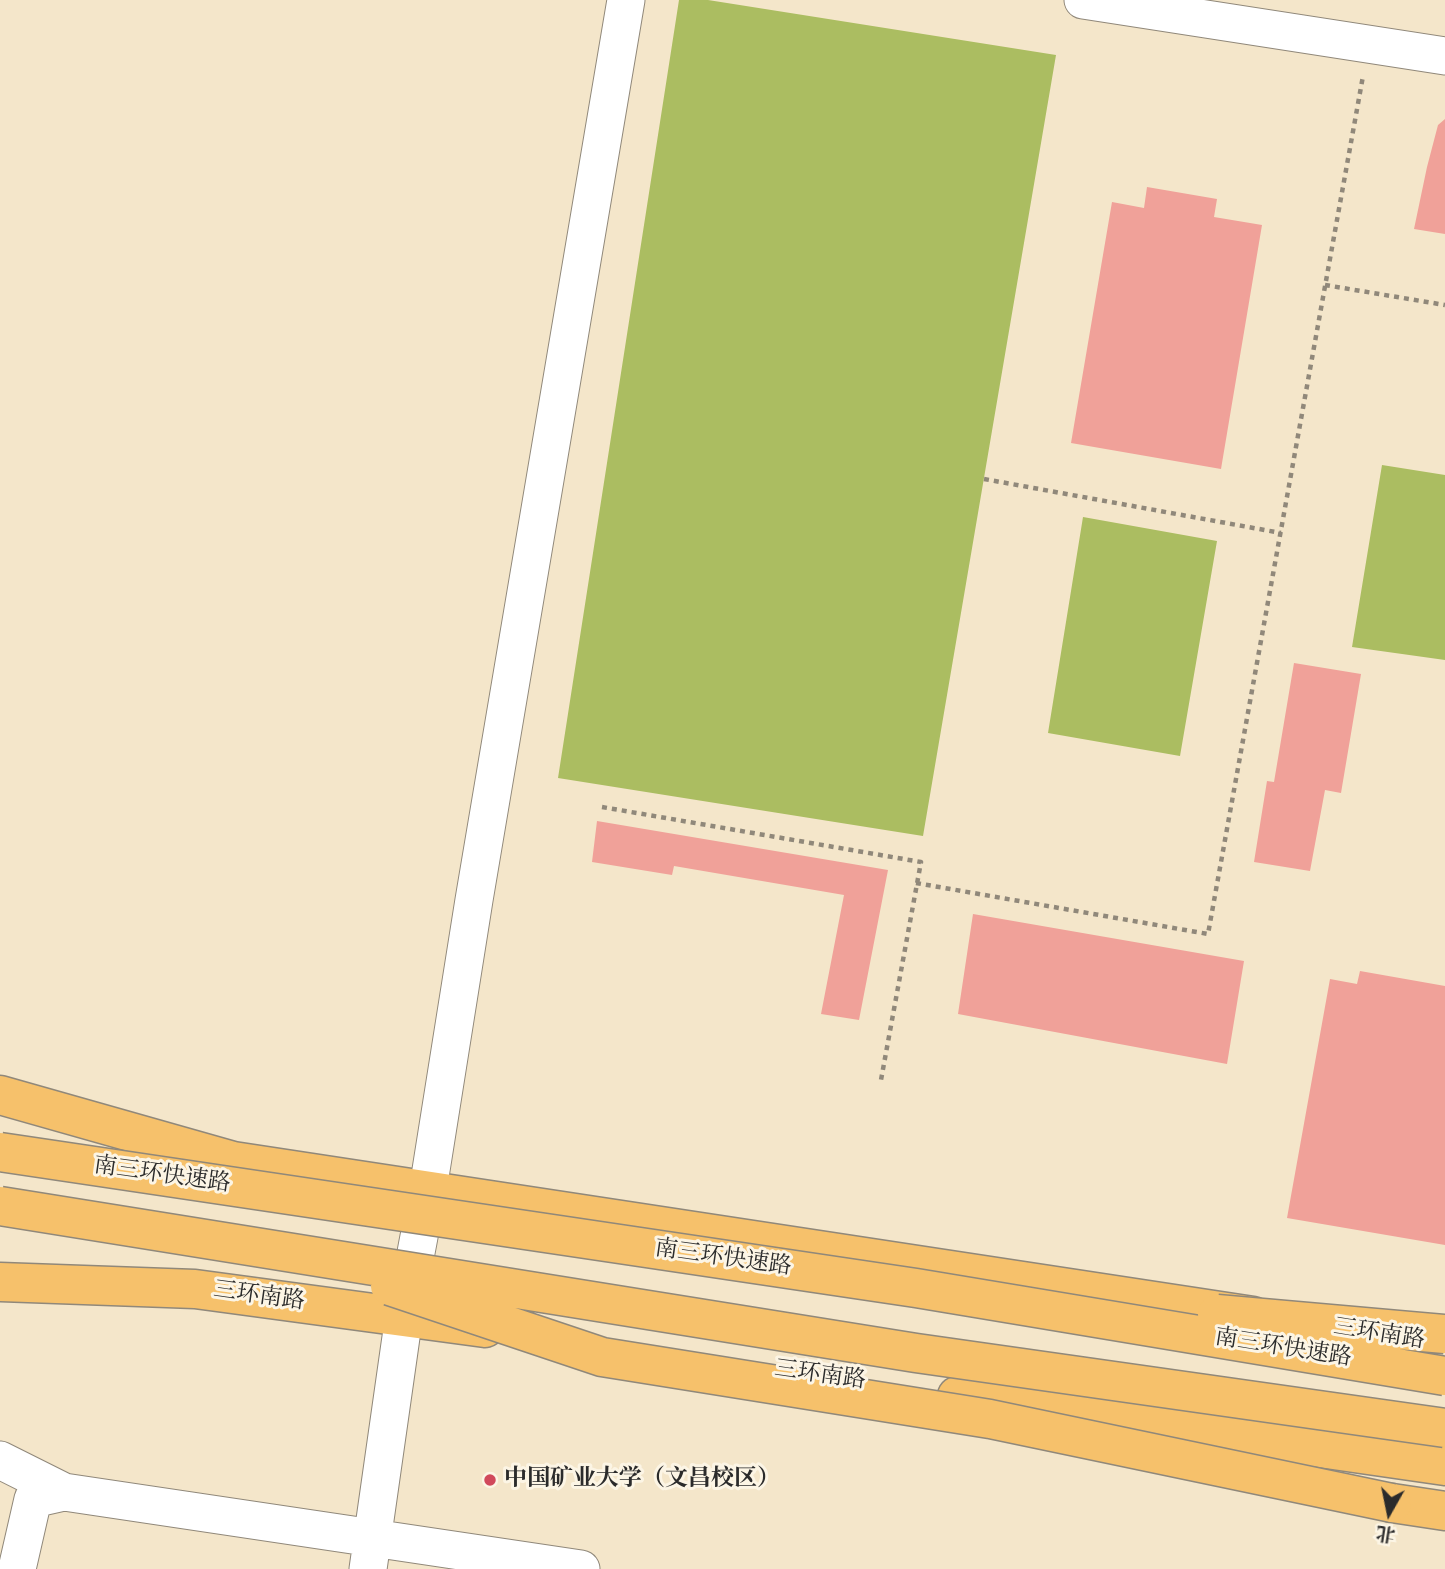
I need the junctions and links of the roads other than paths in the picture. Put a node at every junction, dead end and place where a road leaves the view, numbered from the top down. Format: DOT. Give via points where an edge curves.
graph roads {
  1 [pos="626,0"];
  2 [pos="1083,0"];
  3 [pos="1445,56"];
  4 [pos="0,1095"];
  5 [pos="0,1120"];
  6 [pos="0,1152"];
  7 [pos="233,1161"];
  8 [pos="428,1189"];
  9 [pos="0,1206"];
  10 [pos="278,1249"];
  11 [pos="0,1258"];
  12 [pos="0,1282"];
  13 [pos="916,1287"];
  14 [pos="195,1289"];
  15 [pos="404,1317"];
  16 [pos="1445,1335"];
  17 [pos="1445,1345"];
  18 [pos="1445,1376"];
  19 [pos="1445,1428"];
  20 [pos="0,1460"];
  21 [pos="1445,1466"];
  22 [pos="64,1492"];
  23 [pos="1445,1511"];
  24 [pos="371,1553"];
  25 [pos="17,1569"];
  26 [pos="581,1569"];
  1 -- 8 [label="street"];
  2 -- 3 [label="street"];
  4 -- 7 [label="main road, 三环南路"];
  5 -- 7 [label="main road, 三环南路"];
  6 -- 13 [label="main road, 南三环快速路, bridge"];
  7 -- 8 [label="main road, 三环南路"];
  8 -- 15 [label="street"];
  8 -- 17 [label="main road, 三环南路"];
  9 -- 10 [label="main road, bridge"];
  10 -- 19 [label="main road, bridge" via="916,1353"];
  10 -- 23 [label="main road, bridge" via="602,1357 990,1419"];
  11 -- 14 [label="main road, 三环南路"];
  12 -- 14 [label="main road, 三环南路"];
  13 -- 16 [label="main road, bridge"];
  13 -- 18 [label="main road, 南三环快速路, bridge"];
  14 -- 15 [label="main road, 三环南路"];
  15 -- 21 [label="main road, 三环南路"];
  15 -- 24 [label="street"];
  20 -- 22 [label="street"];
  22 -- 24 [label="street"];
  22 -- 25 [label="street" via="33,1499"];
  24 -- 26 [label="street"];
}
